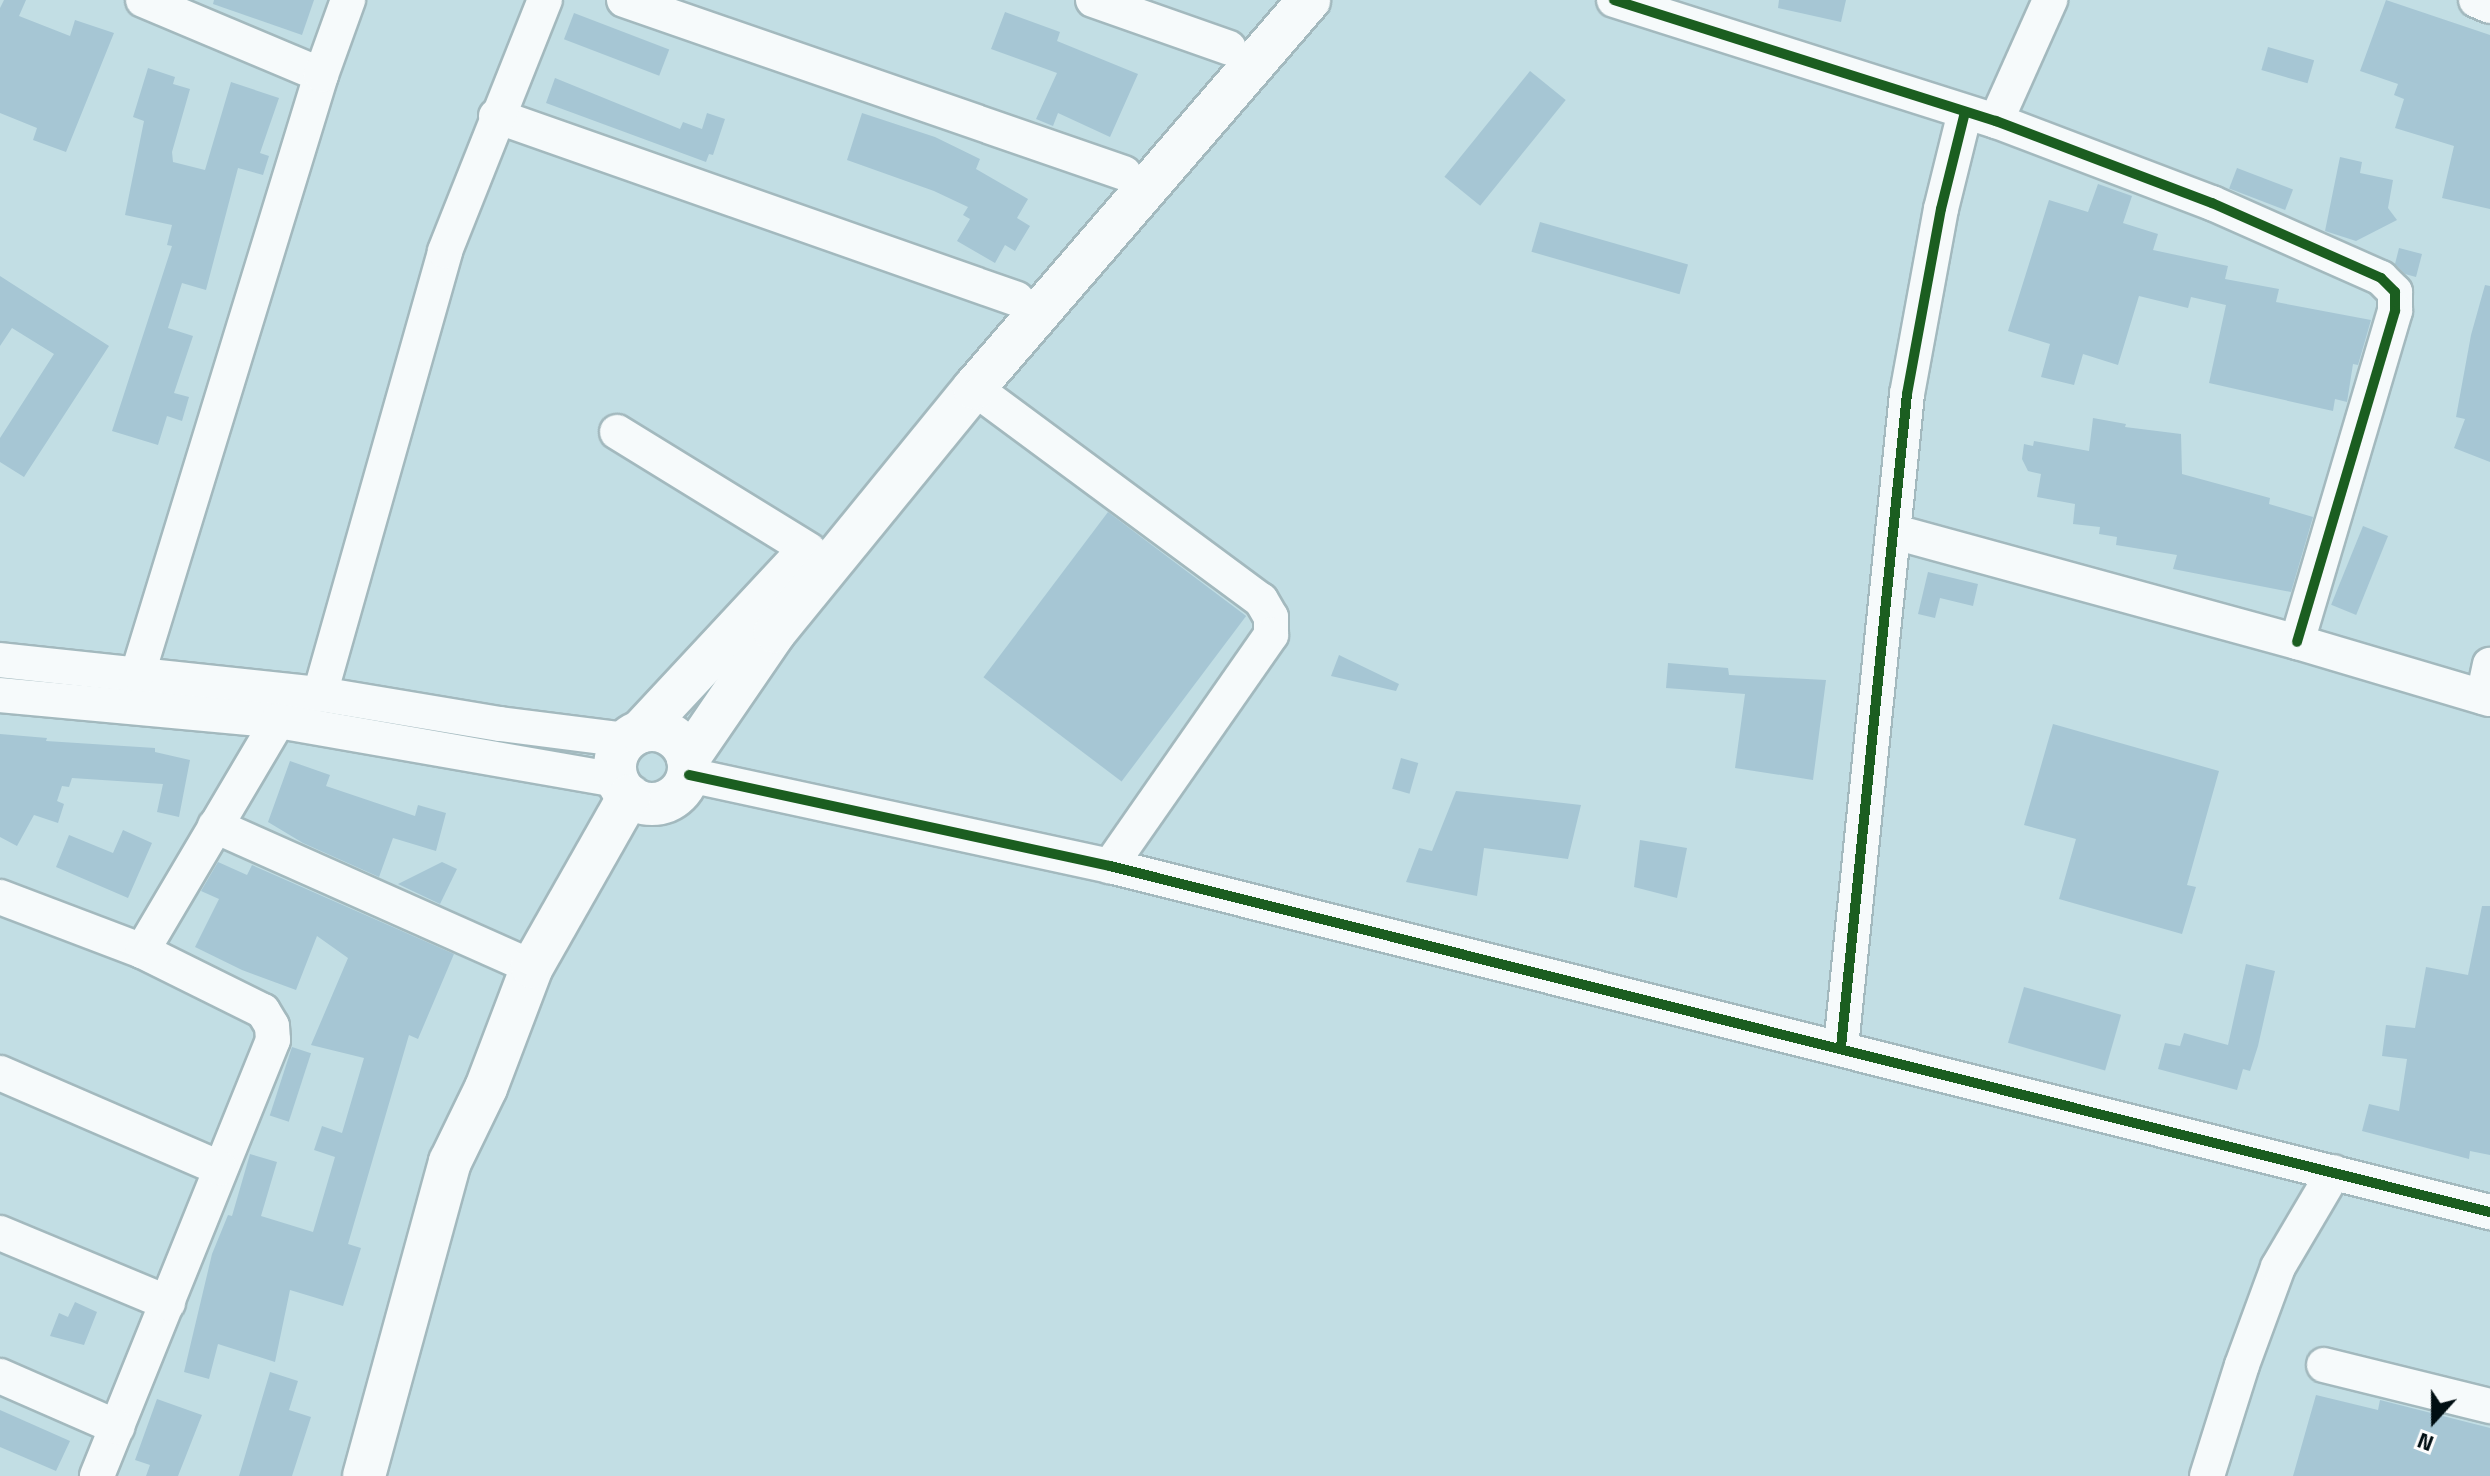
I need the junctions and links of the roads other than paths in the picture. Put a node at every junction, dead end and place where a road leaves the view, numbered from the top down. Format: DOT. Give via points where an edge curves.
graph roads {
  1 [pos="143,0"];
  2 [pos="348,0"];
  3 [pos="545,0"];
  4 [pos="624,0"];
  5 [pos="1093,0"];
  6 [pos="1272,0"];
  7 [pos="1309,0"];
  8 [pos="1614,0"];
  9 [pos="2050,0"];
  10 [pos="2476,0"];
  11 [pos="2490,6"];
  12 [pos="1229,48"];
  13 [pos="321,75"];
  14 [pos="496,116"];
  15 [pos="1981,117"];
  16 [pos="1124,173"];
  17 [pos="1017,299"];
  18 [pos="974,388"];
  19 [pos="617,432"];
  20 [pos="1895,532"];
  21 [pos="809,550"];
  22 [pos="2297,642"];
  23 [pos="0,660"];
  24 [pos="138,673"];
  25 [pos="2488,687"];
  26 [pos="320,694"];
  27 [pos="0,695"];
  28 [pos="278,721"];
  29 [pos="633,736"];
  30 [pos="689,767"];
  31 [pos="635,793"];
  32 [pos="215,826"];
  33 [pos="1110,866"];
  34 [pos="0,897"];
  35 [pos="142,951"];
  36 [pos="532,967"];
  37 [pos="1841,1047"];
  38 [pos="0,1073"];
  39 [pos="220,1168"];
  40 [pos="2334,1172"];
  41 [pos="2490,1212"];
  42 [pos="0,1233"];
  43 [pos="168,1303"];
  44 [pos="2324,1365"];
  45 [pos="0,1376"];
  46 [pos="2490,1406"];
  47 [pos="117,1427"];
  48 [pos="97,1476"];
  49 [pos="364,1476"];
  50 [pos="393,1476"];
  51 [pos="2207,1476"];
  1 -- 13 [label="street"];
  2 -- 13 [label="street"];
  3 -- 14 [label="street"];
  4 -- 16 [label="street"];
  5 -- 12 [label="street"];
  6 -- 12 [label="main road"];
  7 -- 18 [label="main road"];
  8 -- 15 [label="street"];
  9 -- 15 [label="street"];
  10 -- 11 [label="street"];
  12 -- 16 [label="main road"];
  13 -- 24 [label="street"];
  14 -- 17 [label="street"];
  14 -- 26 [label="street" via="445,251"];
  15 -- 20 [label="street" via="1941,209 1914,352"];
  15 -- 22 [label="street" via="2212,203 2381,278 2395,292 2395,311"];
  16 -- 17 [label="main road"];
  17 -- 21 [label="main road"];
  18 -- 30 [label="main road" via="775,632"];
  18 -- 33 [label="street" via="1261,600 1271,617 1271,635"];
  19 -- 21 [label="street"];
  20 -- 22 [label="street"];
  20 -- 37 [label="street"];
  21 -- 29 [label="main road"];
  22 -- 25 [label="street"];
  23 -- 24 [label="street"];
  24 -- 26 [label="street"];
  26 -- 29 [label="street" via="500,724"];
  27 -- 28 [label="street"];
  28 -- 31 [label="street"];
  28 -- 32 [label="street"];
  29 -- 30 [label="main road" via="652,730 675,738"];
  29 -- 31 [label="main road" via="615,765"];
  30 -- 31 [label="main road" via="683,789 672,799"];
  30 -- 33 [label="street"];
  31 -- 36 [label="main road"];
  31 -- 50 [label="main road" via="506,1082"];
  32 -- 35 [label="street"];
  32 -- 36 [label="street"];
  33 -- 37 [label="street"];
  34 -- 35 [label="street"];
  35 -- 39 [label="street" via="263,1011 272,1026 273,1040"];
  36 -- 49 [label="main road" via="486,1088 450,1162"];
  37 -- 40 [label="street"];
  38 -- 39 [label="street"];
  39 -- 43 [label="street"];
  40 -- 41 [label="street"];
  40 -- 51 [label="street" via="2278,1267"];
  42 -- 43 [label="street"];
  43 -- 47 [label="street"];
  44 -- 46 [label="street"];
  45 -- 47 [label="street"];
  47 -- 48 [label="street"];
}
